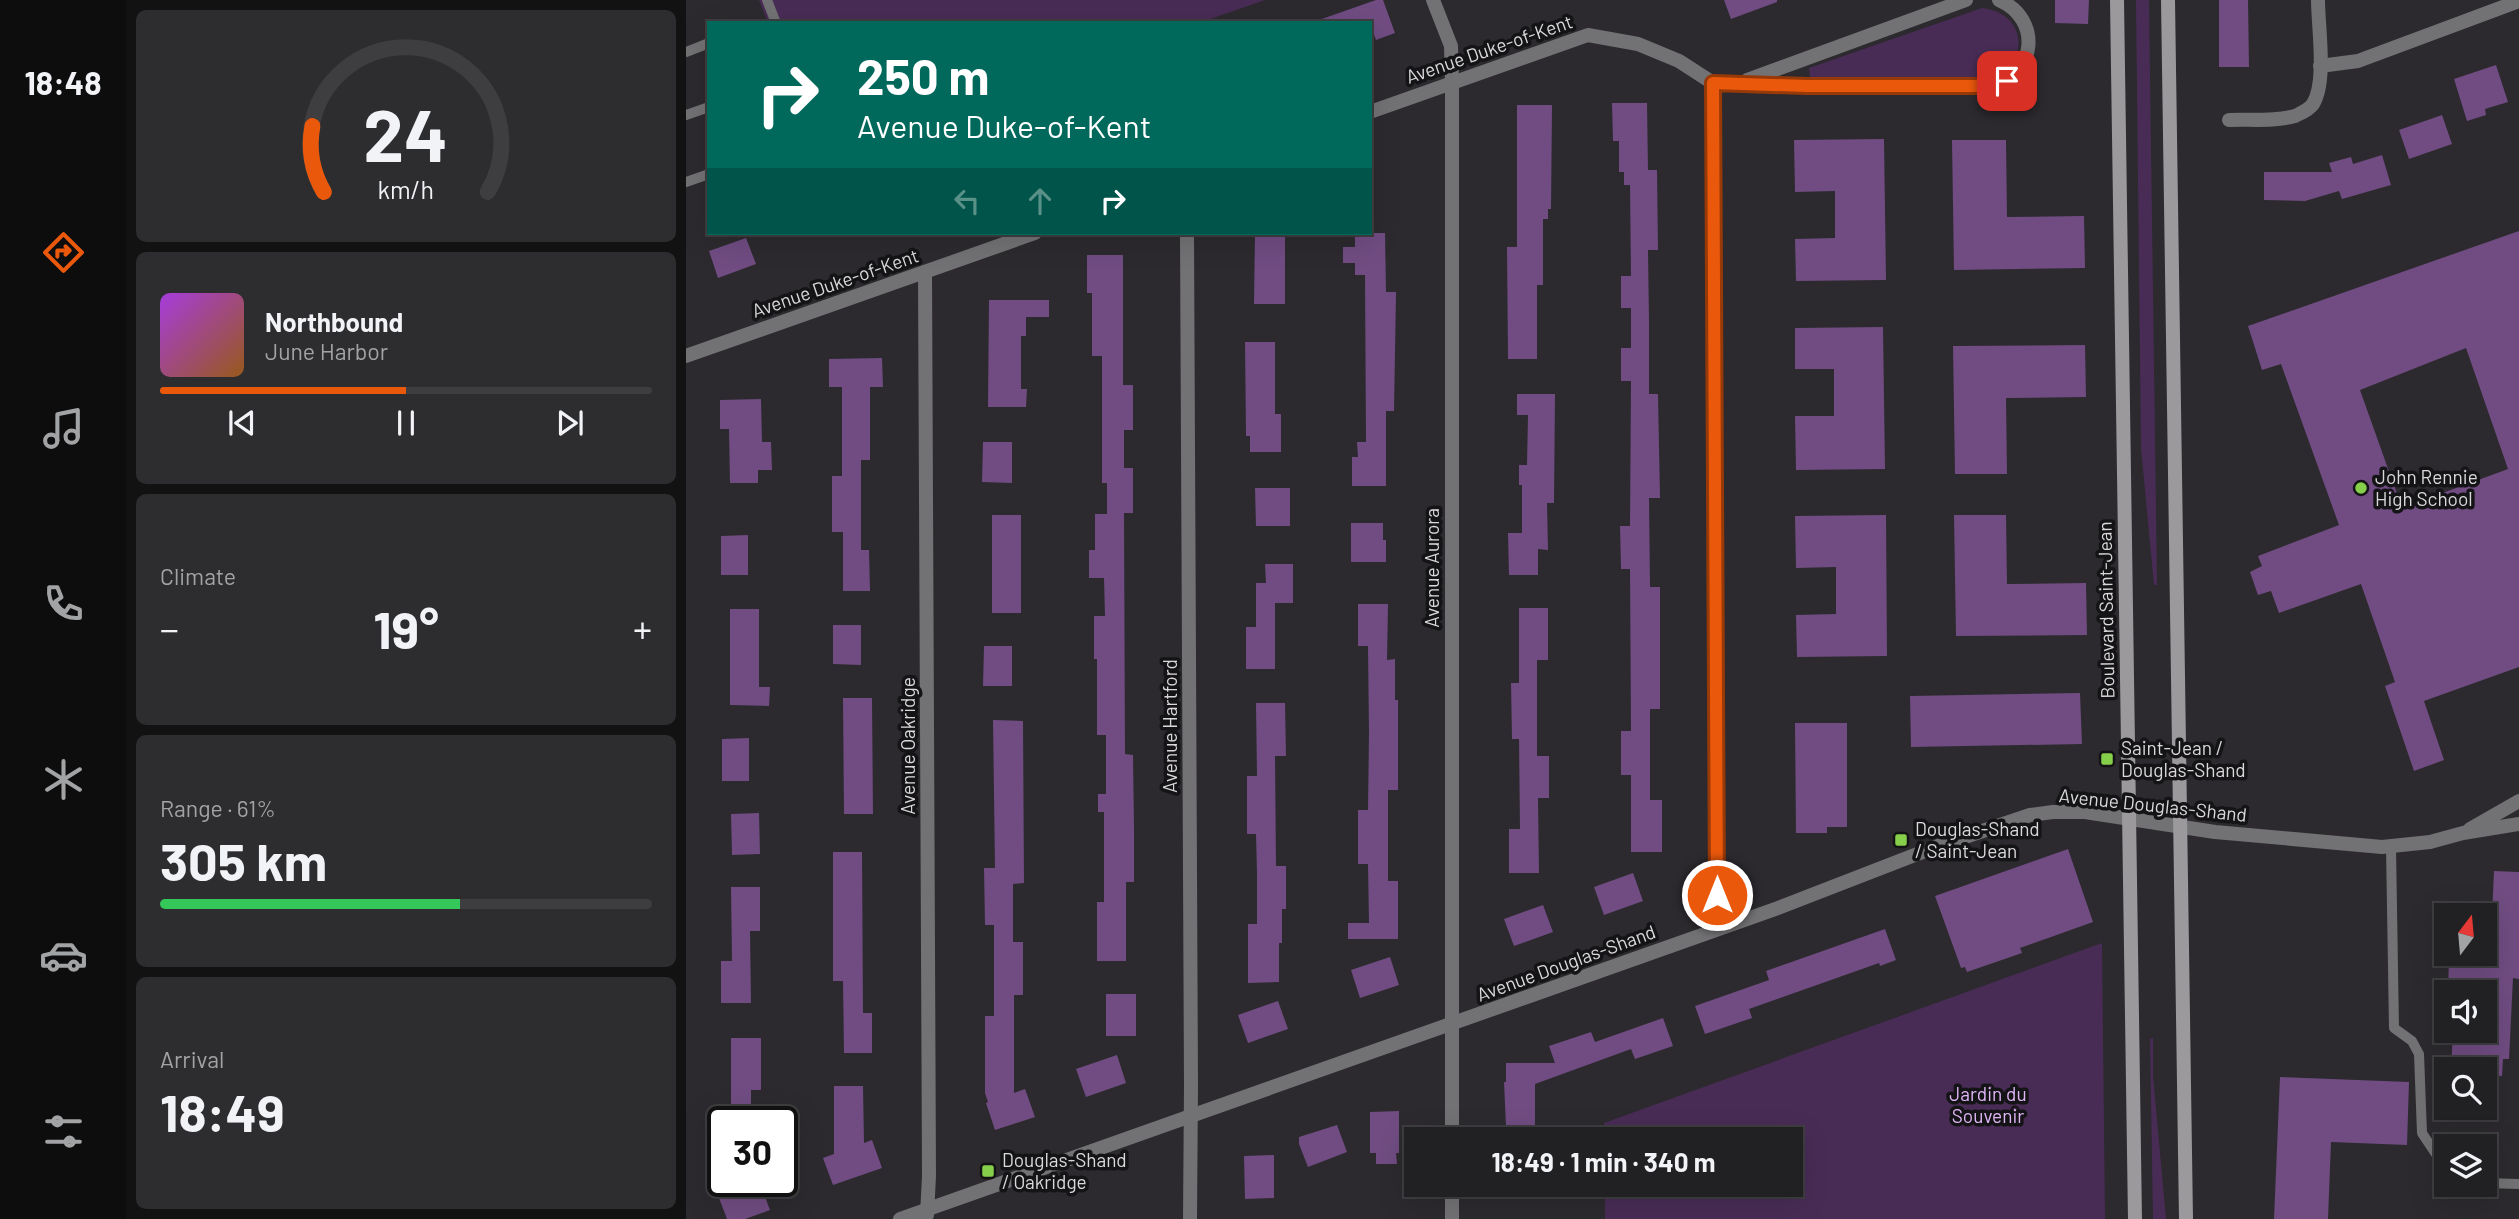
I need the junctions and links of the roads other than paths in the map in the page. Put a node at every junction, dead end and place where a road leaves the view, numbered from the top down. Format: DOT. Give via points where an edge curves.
graph roads {
  1 [pos="767,0"];
  2 [pos="1433,0"];
  3 [pos="1966,0"];
  4 [pos="1999,0"];
  5 [pos="2117,0"];
  6 [pos="2168,0"];
  7 [pos="2318,0"];
  8 [pos="2519,1"];
  9 [pos="775,20"];
  10 [pos="707,44"];
  11 [pos="686,52"];
  12 [pos="2319,66"];
  13 [pos="1452,82"];
  14 [pos="1713,83"];
  15 [pos="1739,83"];
  16 [pos="707,108"];
  17 [pos="1372,111"];
  18 [pos="686,115"];
  19 [pos="2229,120"];
  20 [pos="707,175"];
  21 [pos="686,182"];
  22 [pos="1029,235"];
  23 [pos="1188,235"];
  24 [pos="925,272"];
  25 [pos="686,356"];
  26 [pos="2519,801"];
  27 [pos="2128,819"];
  28 [pos="2519,824"];
  29 [pos="2180,827"];
  30 [pos="2463,833"];
  31 [pos="2391,847"];
  32 [pos="1723,928"];
  33 [pos="1452,1024"];
  34 [pos="1191,1117"];
  35 [pos="1452,1127"];
  36 [pos="2434,1154"];
  37 [pos="2497,1183"];
  38 [pos="2519,1184"];
  39 [pos="1452,1197"];
  40 [pos="927,1214"];
  41 [pos="900,1219"];
  42 [pos="1190,1219"];
  43 [pos="1452,1219"];
  44 [pos="2135,1219"];
  45 [pos="2186,1219"];
  1 -- 9 [label="lane"];
  2 -- 13 [label="street, Avenue Aurora" via="1451,46"];
  3 -- 15 [label="street"];
  4 -- 15 [label="street" via="2019,14 2028,37 2020,68 1999,85"];
  5 -- 27 [label="main road, Boulevard Saint-Jean"];
  6 -- 29 [label="main road"];
  7 -- 12 [label="street"];
  8 -- 12 [label="street" via="2358,61"];
  10 -- 11 [label="lane"];
  12 -- 19 [label="street" via="2317,93 2308,109 2286,118"];
  13 -- 14 [label="street, Avenue Duke-of-Kent" via="1588,36 1638,44 1679,61"];
  13 -- 17 [label="street, Avenue Duke-of-Kent"];
  13 -- 33 [label="street, Avenue Aurora"];
  14 -- 15 [label="street"];
  14 -- 32 [label="street" via="1717,895"];
  16 -- 18 [label="lane"];
  20 -- 21 [label="lane"];
  22 -- 24 [label="street, Avenue Duke-of-Kent"];
  23 -- 34 [label="street, Avenue Hartford"];
  24 -- 25 [label="street, Avenue Duke-of-Kent"];
  24 -- 40 [label="street, Avenue Oakridge"];
  26 -- 30 [label="street, Avenue Douglas-Shand"];
  27 -- 29 [label="street, Avenue Douglas-Shand"];
  27 -- 32 [label="street, Avenue Douglas-Shand" via="2085,813 2031,815"];
  27 -- 44 [label="main road, Boulevard Saint-Jean"];
  28 -- 30 [label="street, Avenue Douglas-Shand"];
  29 -- 31 [label="street, Avenue Douglas-Shand"];
  29 -- 45 [label="main road"];
  30 -- 31 [label="street, Avenue Douglas-Shand"];
  31 -- 36 [label="lane" via="2394,1028 2412,1041 2419,1054 2422,1133"];
  32 -- 33 [label="street, Avenue Douglas-Shand"];
  33 -- 34 [label="street, Avenue Douglas-Shand"];
  33 -- 35 [label="street, Avenue Aurora"];
  34 -- 40 [label="street, Avenue Douglas-Shand"];
  34 -- 42 [label="street, Avenue Hartford"];
  37 -- 38 [label="lane"];
  39 -- 43 [label="street"];
  40 -- 41 [label="street, Avenue Douglas-Shand"];
}
